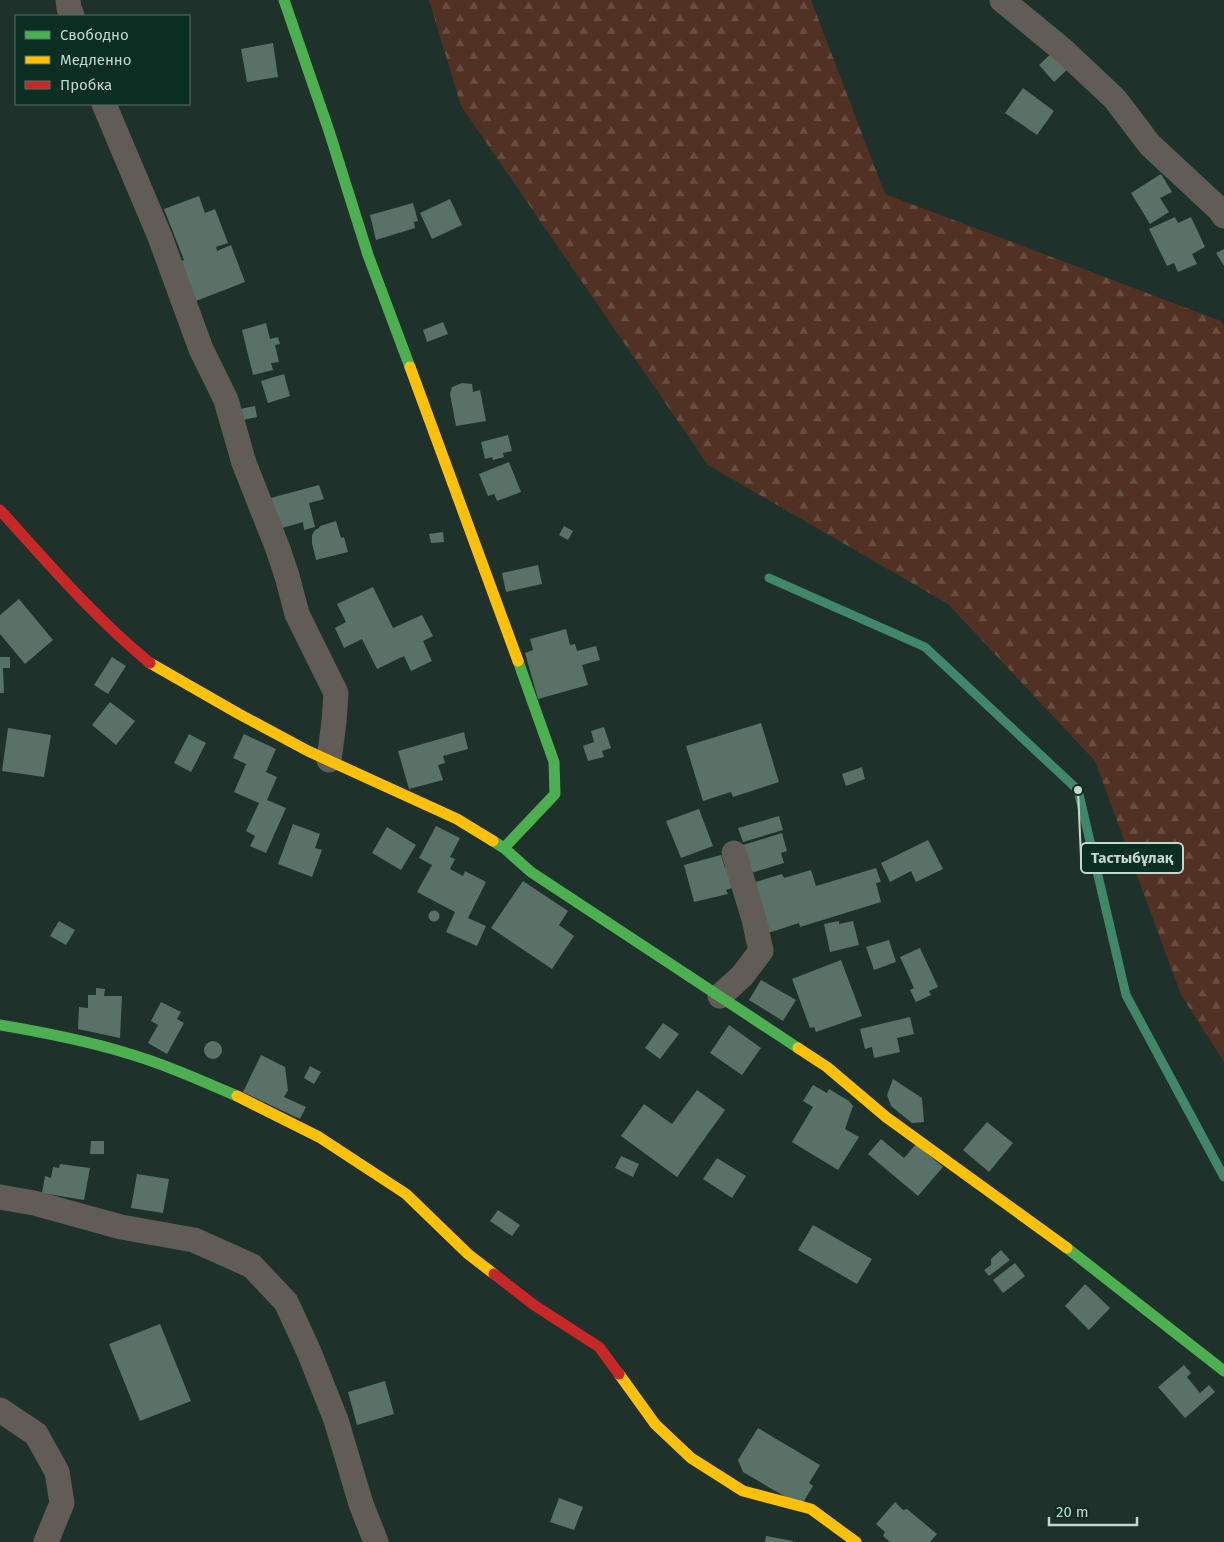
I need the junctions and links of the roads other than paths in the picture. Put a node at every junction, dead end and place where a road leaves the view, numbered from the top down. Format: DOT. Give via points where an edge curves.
graph roads {
  1 [pos="68,0"];
  2 [pos="284,0"];
  3 [pos="1002,0"];
  4 [pos="72,15"];
  5 [pos="104,105"];
  6 [pos="1224,216"];
  7 [pos="0,510"];
  8 [pos="328,760"];
  9 [pos="504,848"];
  10 [pos="734,853"];
  11 [pos="720,996"];
  12 [pos="0,1025"];
  13 [pos="0,1197"];
  14 [pos="1224,1371"];
  15 [pos="0,1410"];
  16 [pos="46,1542"];
  17 [pos="376,1542"];
  18 [pos="856,1542"];
  1 -- 4 [label="street"];
  2 -- 9 [label="street" via="368,255 554,762 555,794"];
  3 -- 6 [label="street" via="1115,99 1150,146"];
  5 -- 8 [label="street" via="160,237 201,349 226,400 244,464 281,558 297,614 336,692"];
  7 -- 8 [label="street" via="60,577 124,642 153,666"];
  8 -- 9 [label="street" via="456,819"];
  9 -- 11 [label="street" via="530,872"];
  10 -- 11 [label="street" via="761,951 742,976"];
  11 -- 14 [label="street" via="827,1067 886,1117 1069,1250"];
  12 -- 18 [label="street" via="44,1032 124,1052 198,1079 319,1137 406,1194 468,1254 534,1305 599,1347 655,1424 691,1458 743,1491 811,1509"];
  13 -- 17 [label="street" via="121,1227 194,1240 252,1266 286,1302 310,1352"];
  15 -- 16 [label="street" via="36,1434 57,1472 62,1503"];
}
